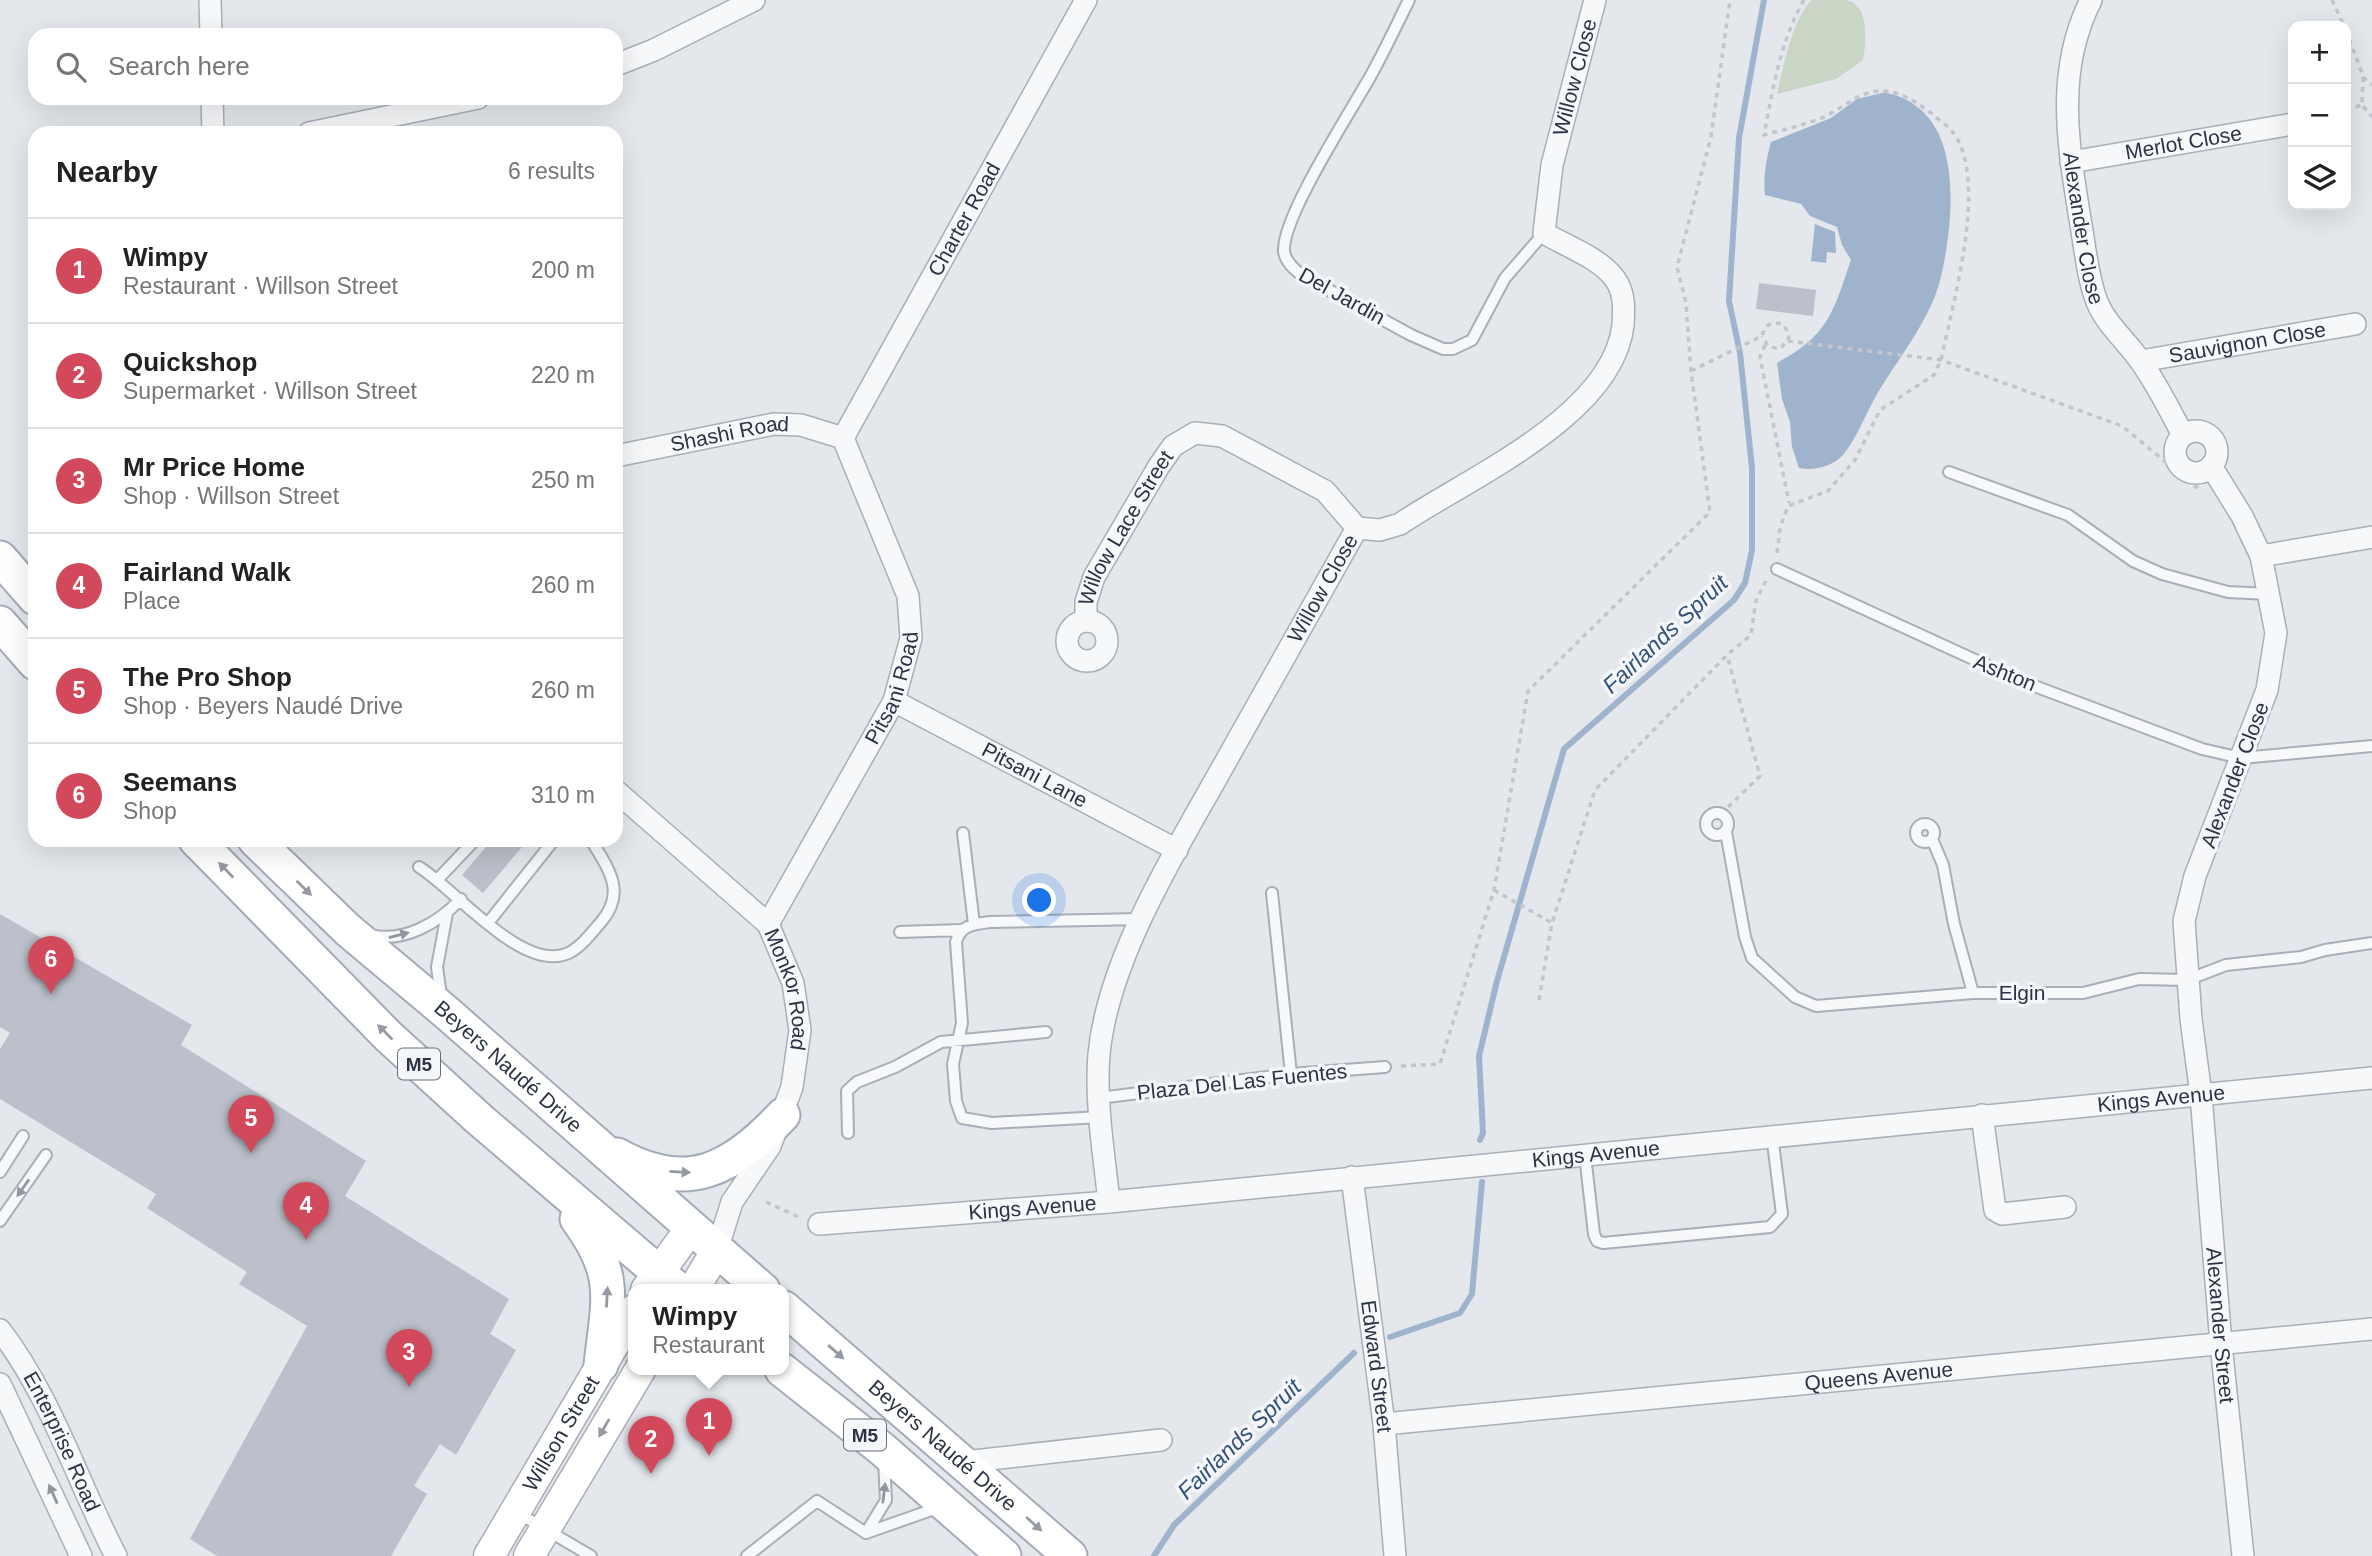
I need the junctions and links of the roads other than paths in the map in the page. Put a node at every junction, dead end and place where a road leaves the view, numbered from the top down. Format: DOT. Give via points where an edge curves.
graph roads {
  1 [pos="210,0"];
  2 [pos="754,0"];
  3 [pos="1086,0"];
  4 [pos="1409,0"];
  5 [pos="1595,0"];
  6 [pos="2091,0"];
  7 [pos="211,28"];
  8 [pos="623,62"];
  9 [pos="212,105"];
  10 [pos="444,105"];
  11 [pos="2288,125"];
  12 [pos="213,126"];
  13 [pos="343,126"];
  14 [pos="2071,162"];
  15 [pos="1544,233"];
  16 [pos="2355,324"];
  17 [pos="2141,361"];
  18 [pos="2183,435"];
  19 [pos="843,438"];
  20 [pos="623,455"];
  21 [pos="2211,466"];
  22 [pos="1950,471"];
  23 [pos="1357,528"];
  24 [pos="2372,537"];
  25 [pos="2261,556"];
  26 [pos="0,558"];
  27 [pos="1777,569"];
  28 [pos="28,590"];
  29 [pos="2270,594"];
  30 [pos="1086,621"];
  31 [pos="0,623"];
  32 [pos="28,655"];
  33 [pos="894,701"];
  34 [pos="2372,746"];
  35 [pos="2241,758"];
  36 [pos="623,797"];
  37 [pos="1726,832"];
  38 [pos="963,833"];
  39 [pos="1932,839"];
  40 [pos="203,847"];
  41 [pos="262,847"];
  42 [pos="468,847"];
  43 [pos="548,847"];
  44 [pos="595,847"];
  45 [pos="1177,849"];
  46 [pos="419,867"];
  47 [pos="438,879"];
  48 [pos="1272,893"];
  49 [pos="461,899"];
  50 [pos="447,913"];
  51 [pos="1141,919"];
  52 [pos="488,923"];
  53 [pos="768,924"];
  54 [pos="974,925"];
  55 [pos="348,930"];
  56 [pos="961,930"];
  57 [pos="901,932"];
  58 [pos="2372,943"];
  59 [pos="2187,980"];
  60 [pos="1973,993"];
  61 [pos="447,1013"];
  62 [pos="1046,1032"];
  63 [pos="960,1038"];
  64 [pos="1385,1067"];
  65 [pos="1291,1074"];
  66 [pos="2372,1078"];
  67 [pos="2201,1095"];
  68 [pos="1100,1107"];
  69 [pos="783,1115"];
  70 [pos="1982,1115"];
  71 [pos="479,1119"];
  72 [pos="848,1133"];
  73 [pos="1772,1135"];
  74 [pos="23,1136"];
  75 [pos="594,1142"];
  76 [pos="46,1155"];
  77 [pos="1585,1155"];
  78 [pos="0,1172"];
  79 [pos="1352,1177"];
  80 [pos="732,1202"];
  81 [pos="1109,1202"];
  82 [pos="2065,1207"];
  83 [pos="0,1221"];
  84 [pos="819,1224"];
  85 [pos="691,1228"];
  86 [pos="717,1250"];
  87 [pos="660,1284"];
  88 [pos="697,1284"];
  89 [pos="756,1284"];
  90 [pos="789,1312"];
  91 [pos="628,1320"];
  92 [pos="2372,1329"];
  93 [pos="0,1330"];
  94 [pos="2221,1344"];
  95 [pos="601,1365"];
  96 [pos="637,1375"];
  97 [pos="788,1375"];
  98 [pos="0,1384"];
  99 [pos="1384,1424"];
  100 [pos="1161,1440"];
  101 [pos="883,1449"];
  102 [pos="964,1462"];
  103 [pos="946,1504"];
  104 [pos="515,1511"];
  105 [pos="545,1529"];
  106 [pos="866,1533"];
  107 [pos="81,1556"];
  108 [pos="116,1556"];
  109 [pos="489,1556"];
  110 [pos="529,1556"];
  111 [pos="591,1556"];
  112 [pos="747,1556"];
  113 [pos="1004,1556"];
  114 [pos="1070,1556"];
  115 [pos="1395,1556"];
  116 [pos="2244,1556"];
  1 -- 7 [label="street"];
  2 -- 8 [label="street"];
  3 -- 19 [label="street, Charter Road"];
  4 -- 15 [label="lane, Del Jardin" via="1308,185 1286,240 1288,261 1303,276 1411,335 1453,349 1472,340 1506,278"];
  5 -- 15 [label="street, Willow Close" via="1552,165"];
  6 -- 14 [label="street, Alexander Close" via="2073,44 2067,80"];
  9 -- 12 [label="street"];
  10 -- 13 [label="street"];
  11 -- 14 [label="street, Merlot Close"];
  14 -- 17 [label="street, Alexander Close" via="2098,304"];
  15 -- 23 [label="street, Willow Close" via="1602,267 1615,279 1622,295 1622,331 1601,379 1548,432 1400,524 1380,530"];
  16 -- 17 [label="street, Sauvignon Close"];
  17 -- 18 [label="street, Alexander Close"];
  18 -- 21 [label="street" via="2200,431 2214,440 2217,456"];
  18 -- 21 [label="street" via="2175,450 2181,466 2196,472"];
  19 -- 20 [label="street, Shashi Road" via="801,425 774,424"];
  19 -- 33 [label="street, Pitsani Road" via="908,596 911,638"];
  21 -- 25 [label="street, Alexander Close"];
  22 -- 29 [label="lane" via="2068,515 2133,561 2162,574 2228,592"];
  23 -- 30 [label="street, Willow Lace Street" via="1325,491 1222,436 1195,433 1173,446 1094,577"];
  23 -- 45 [label="street, Willow Close"];
  24 -- 25 [label="street"];
  25 -- 29 [label="street, Alexander Close"];
  26 -- 28 [label="main road"];
  27 -- 35 [label="lane, Ashton" via="2021,681 2202,749"];
  29 -- 35 [label="street, Alexander Close" via="2276,633 2272,671"];
  31 -- 32 [label="main road"];
  33 -- 45 [label="street, Pitsani Lane"];
  33 -- 53 [label="street, Pitsani Road"];
  34 -- 35 [label="lane, Ashton"];
  35 -- 59 [label="street, Alexander Close" via="2184,921"];
  36 -- 53 [label="street, Monkor Road"];
  37 -- 37 [label="lane" via="1727,818 1721,814 1708,817 1707,831 1713,835"];
  37 -- 60 [label="lane" via="1748,949 1760,968 1805,1004"];
  38 -- 54 [label="lane"];
  39 -- 60 [label="lane, Elgin" via="1943,865"];
  71 -- 40 [label="main road, M5, one-way" via="388,1035"];
  41 -- 55 [label="main road, Beyers Naudé Drive, one-way"];
  42 -- 47 [label="lane"];
  43 -- 52 [label="lane"];
  44 -- 52 [label="lane" via="613,877 613,901 610,912 568,954 550,957 527,952"];
  45 -- 51 [label="street, Willow Close"];
  46 -- 47 [label="lane"];
  47 -- 49 [label="lane"];
  48 -- 65 [label="lane"];
  49 -- 50 [label="lane"];
  49 -- 52 [label="lane"];
  55 -- 50 [label="lane, one-way" via="385,939 404,936"];
  50 -- 61 [label="lane" via="437,967"];
  51 -- 54 [label="lane"];
  51 -- 68 [label="street, Willow Close" via="1103,1031"];
  53 -- 69 [label="street, Monkor Road" via="793,983 800,1030"];
  54 -- 56 [label="lane"];
  55 -- 61 [label="main road, Beyers Naudé Drive"];
  56 -- 57 [label="lane"];
  56 -- 63 [label="lane" via="956,942"];
  58 -- 59 [label="lane" via="2226,965"];
  59 -- 60 [label="lane, Elgin" via="2139,979 2083,993"];
  59 -- 67 [label="street, Alexander Close"];
  61 -- 75 [label="main road, Beyers Naudé Drive"];
  62 -- 63 [label="lane"];
  63 -- 68 [label="lane, Plaza Del Las Fuentes" via="953,1064 962,1118 992,1123"];
  63 -- 72 [label="lane" via="933,1045 851,1086 846,1098"];
  64 -- 65 [label="lane, Plaza Del Las Fuentes"];
  65 -- 68 [label="lane, Plaza Del Las Fuentes"];
  66 -- 67 [label="street, Kings Avenue"];
  67 -- 70 [label="street, Kings Avenue"];
  67 -- 94 [label="street, Alexander Street"];
  68 -- 81 [label="street, Willow Close"];
  75 -- 69 [label="main road, one-way" via="648,1167 684,1174 701,1172 752,1148"];
  69 -- 80 [label="street, Monkor Road" via="770,1146"];
  70 -- 73 [label="street, Kings Avenue"];
  70 -- 82 [label="street" via="1995,1210 2002,1214"];
  71 -- 87 [label="main road, M5"];
  95 -- 71 [label="main road, one-way" via="608,1289 598,1246 575,1216"];
  73 -- 77 [label="street, Kings Avenue"];
  73 -- 77 [label="lane" via="1782,1214 1770,1227 1597,1241"];
  74 -- 78 [label="lane"];
  75 -- 85 [label="main road, Beyers Naudé Drive"];
  76 -- 83 [label="lane, one-way"];
  77 -- 79 [label="street, Kings Avenue"];
  79 -- 81 [label="street, Kings Avenue"];
  79 -- 99 [label="street, Edward Street"];
  80 -- 85 [label="street, Monkor Road"];
  80 -- 86 [label="street, Monkor Road"];
  81 -- 84 [label="street, Kings Avenue"];
  85 -- 86 [label="main road, Beyers Naudé Drive"];
  85 -- 87 [label="street"];
  86 -- 88 [label="street"];
  86 -- 89 [label="main road, Beyers Naudé Drive"];
  90 -- 102 [label="main road, Beyers Naudé Drive / M5, one-way"];
  91 -- 95 [label="street, Willson Street"];
  92 -- 94 [label="street, Queens Avenue"];
  93 -- 108 [label="street, Enterprise Road" via="53,1418"];
  94 -- 99 [label="street, Queens Avenue"];
  94 -- 116 [label="street, Alexander Street"];
  95 -- 104 [label="street, Willson Street"];
  96 -- 105 [label="street, Willson Street, one-way"];
  97 -- 101 [label="main road, Beyers Naudé Drive / M5"];
  107 -- 98 [label="street, Enterprise Road, one-way"];
  99 -- 115 [label="street, Edward Street"];
  100 -- 102 [label="street"];
  101 -- 103 [label="main road, Beyers Naudé Drive / M5"];
  106 -- 101 [label="lane, one-way" via="886,1500"];
  102 -- 114 [label="main road, Beyers Naudé Drive / M5, one-way"];
  103 -- 106 [label="lane"];
  103 -- 113 [label="main road, Beyers Naudé Drive / M5"];
  104 -- 105 [label="lane"];
  104 -- 109 [label="street, Willson Street"];
  105 -- 110 [label="street, Willson Street"];
  105 -- 111 [label="lane"];
  106 -- 112 [label="lane" via="817,1501"];
}
